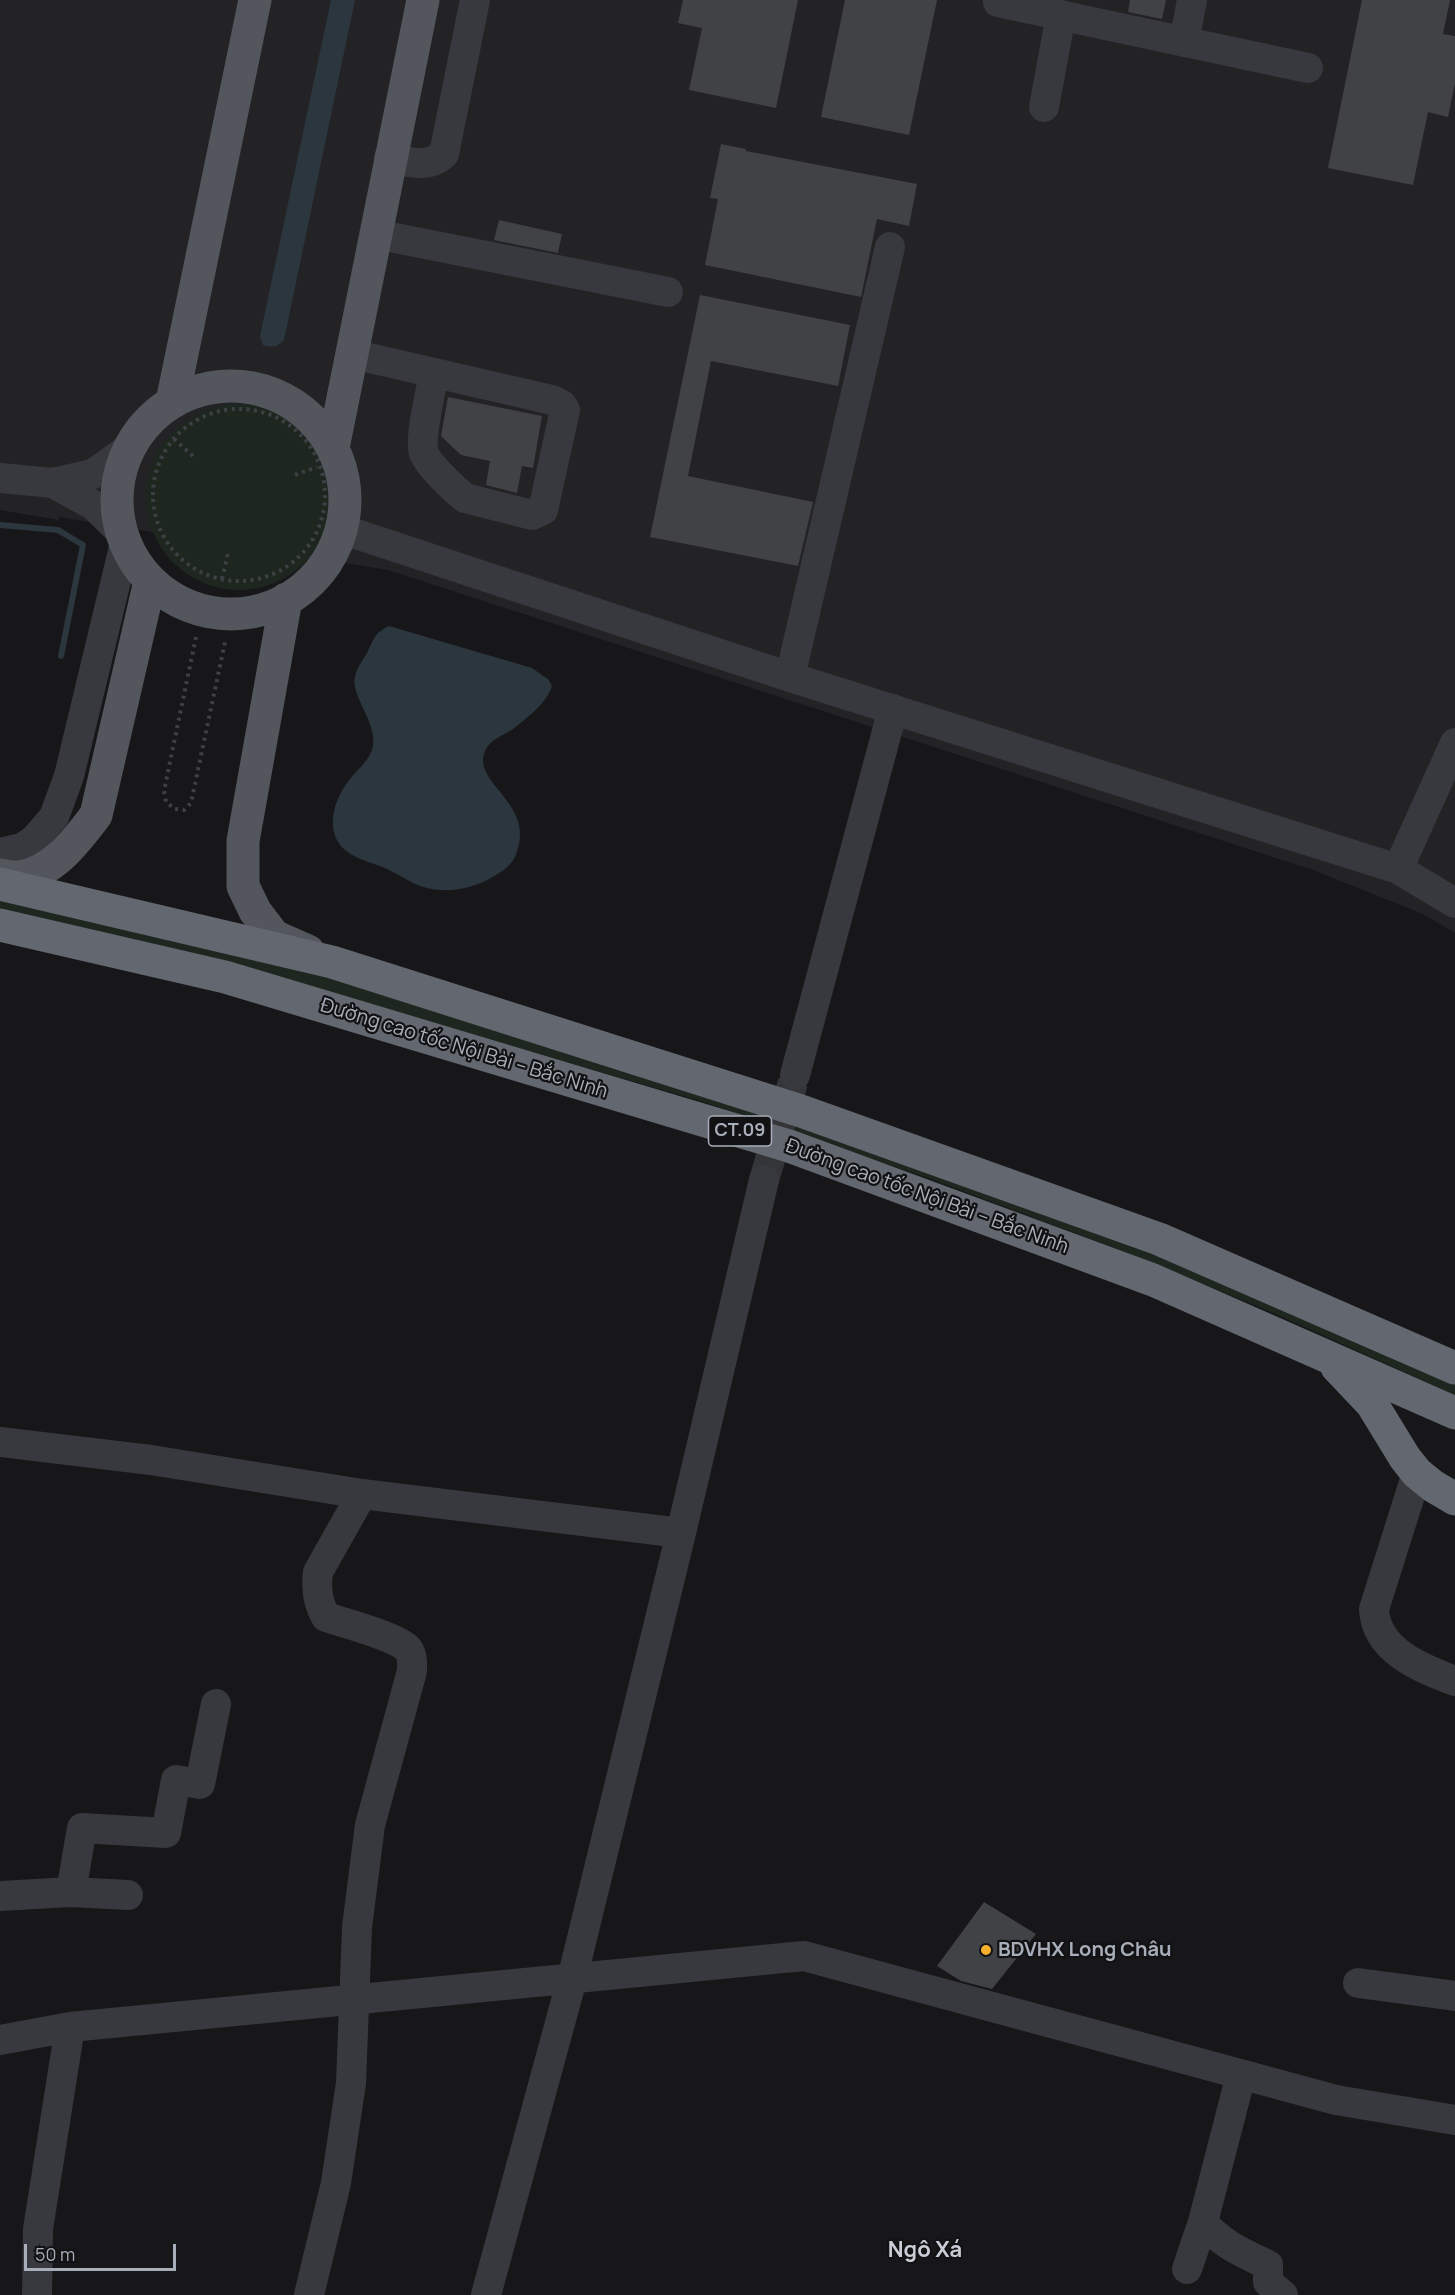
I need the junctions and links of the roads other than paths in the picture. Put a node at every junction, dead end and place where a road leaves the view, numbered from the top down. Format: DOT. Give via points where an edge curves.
graph roads {
  1 [pos="255,0"];
  2 [pos="423,0"];
  3 [pos="476,0"];
  4 [pos="1192,0"];
  5 [pos="998,2"];
  6 [pos="1061,15"];
  7 [pos="1184,42"];
  8 [pos="1308,68"];
  9 [pos="1044,107"];
  10 [pos="389,158"];
  11 [pos="375,234"];
  12 [pos="890,247"];
  13 [pos="668,292"];
  14 [pos="352,354"];
  15 [pos="434,373"];
  16 [pos="172,402"];
  17 [pos="128,449"];
  18 [pos="326,457"];
  19 [pos="0,478"];
  20 [pos="54,483"];
  21 [pos="342,529"];
  22 [pos="123,538"];
  23 [pos="150,580"];
  24 [pos="286,599"];
  25 [pos="790,677"];
  26 [pos="894,709"];
  27 [pos="1455,743"];
  28 [pos="0,853"];
  29 [pos="1398,869"];
  30 [pos="0,875"];
  31 [pos="0,884"];
  32 [pos="1455,903"];
  33 [pos="0,925"];
  34 [pos="332,962"];
  35 [pos="795,1075"];
  36 [pos="764,1180"];
  37 [pos="1328,1357"];
  38 [pos="1455,1368"];
  39 [pos="1455,1413"];
  40 [pos="0,1442"];
  41 [pos="1417,1473"];
  42 [pos="362,1494"];
  43 [pos="1455,1499"];
  44 [pos="681,1533"];
  45 [pos="1455,1681"];
  46 [pos="216,1704"];
  47 [pos="71,1892"];
  48 [pos="128,1894"];
  49 [pos="0,1896"];
  50 [pos="572,1979"];
  51 [pos="1358,1983"];
  52 [pos="1455,1996"];
  53 [pos="355,2000"];
  54 [pos="70,2027"];
  55 [pos="0,2040"];
  56 [pos="1241,2075"];
  57 [pos="1455,2120"];
  58 [pos="1203,2222"];
  59 [pos="1187,2270"];
  60 [pos="37,2295"];
  61 [pos="309,2295"];
  62 [pos="486,2295"];
  63 [pos="1282,2295"];
  1 -- 16 [label="main road"];
  2 -- 10 [label="main road"];
  3 -- 10 [label="street" via="444,153 423,164"];
  4 -- 7 [label="street"];
  5 -- 6 [label="street"];
  6 -- 7 [label="street"];
  6 -- 9 [label="street"];
  7 -- 8 [label="street"];
  10 -- 11 [label="main road"];
  11 -- 13 [label="street"];
  11 -- 14 [label="main road"];
  12 -- 25 [label="street"];
  14 -- 15 [label="street"];
  14 -- 18 [label="main road"];
  15 -- 15 [label="street" via="562,405 543,510 532,515 465,498 430,462 423,442"];
  16 -- 17 [label="main road" via="146,423"];
  16 -- 18 [label="main road" via="214,387 263,391 290,402 320,428"];
  17 -- 20 [label="street" via="93,474"];
  17 -- 22 [label="main road" via="119,476 116,504"];
  18 -- 21 [label="main road" via="344,484"];
  19 -- 20 [label="street"];
  20 -- 22 [label="street" via="93,505"];
  21 -- 24 [label="main road" via="332,554 320,570"];
  21 -- 25 [label="street"];
  22 -- 23 [label="main road" via="132,558"];
  22 -- 28 [label="street" via="69,776 54,817 22,848"];
  23 -- 24 [label="main road" via="181,602 213,612 246,613"];
  23 -- 30 [label="main road" via="96,815 73,845 49,866 20,877"];
  24 -- 34 [label="main road" via="243,841 243,886 274,936"];
  25 -- 26 [label="street"];
  26 -- 29 [label="street"];
  26 -- 35 [label="street"];
  27 -- 29 [label="street"];
  29 -- 32 [label="street"];
  31 -- 34 [label="highway, Đường cao tốc Nội Bài – Bắc Ninh / CT.09"];
  33 -- 37 [label="highway, Đường cao tốc Nội Bài – Bắc Ninh / CT.09" via="225,977 789,1146 1153,1280"];
  34 -- 38 [label="highway, Đường cao tốc Nội Bài – Bắc Ninh / CT.09" via="801,1110 1159,1239"];
  36 -- 44 [label="street"];
  37 -- 39 [label="highway, Đường cao tốc Nội Bài – Bắc Ninh / CT.09"];
  37 -- 41 [label="highway" via="1372,1404"];
  40 -- 42 [label="street" via="151,1460"];
  41 -- 43 [label="highway"];
  41 -- 45 [label="street" via="1374,1609 1375,1622 1389,1645 1418,1667"];
  42 -- 44 [label="street"];
  42 -- 53 [label="street" via="318,1572 321,1608 326,1617 409,1649 412,1671 370,1826 357,1927"];
  44 -- 50 [label="street"];
  46 -- 47 [label="street" via="200,1784 176,1780 166,1833 82,1828"];
  47 -- 48 [label="street"];
  47 -- 49 [label="street"];
  50 -- 53 [label="street"];
  50 -- 56 [label="street" via="804,1956"];
  50 -- 62 [label="street"];
  51 -- 52 [label="street"];
  53 -- 54 [label="street"];
  53 -- 61 [label="street" via="351,2083 338,2172"];
  54 -- 55 [label="street"];
  54 -- 60 [label="street" via="38,2229"];
  56 -- 57 [label="street" via="1336,2100"];
  56 -- 58 [label="street"];
  58 -- 59 [label="street"];
  58 -- 63 [label="street" via="1225,2244 1268,2265 1268,2282"];
}
